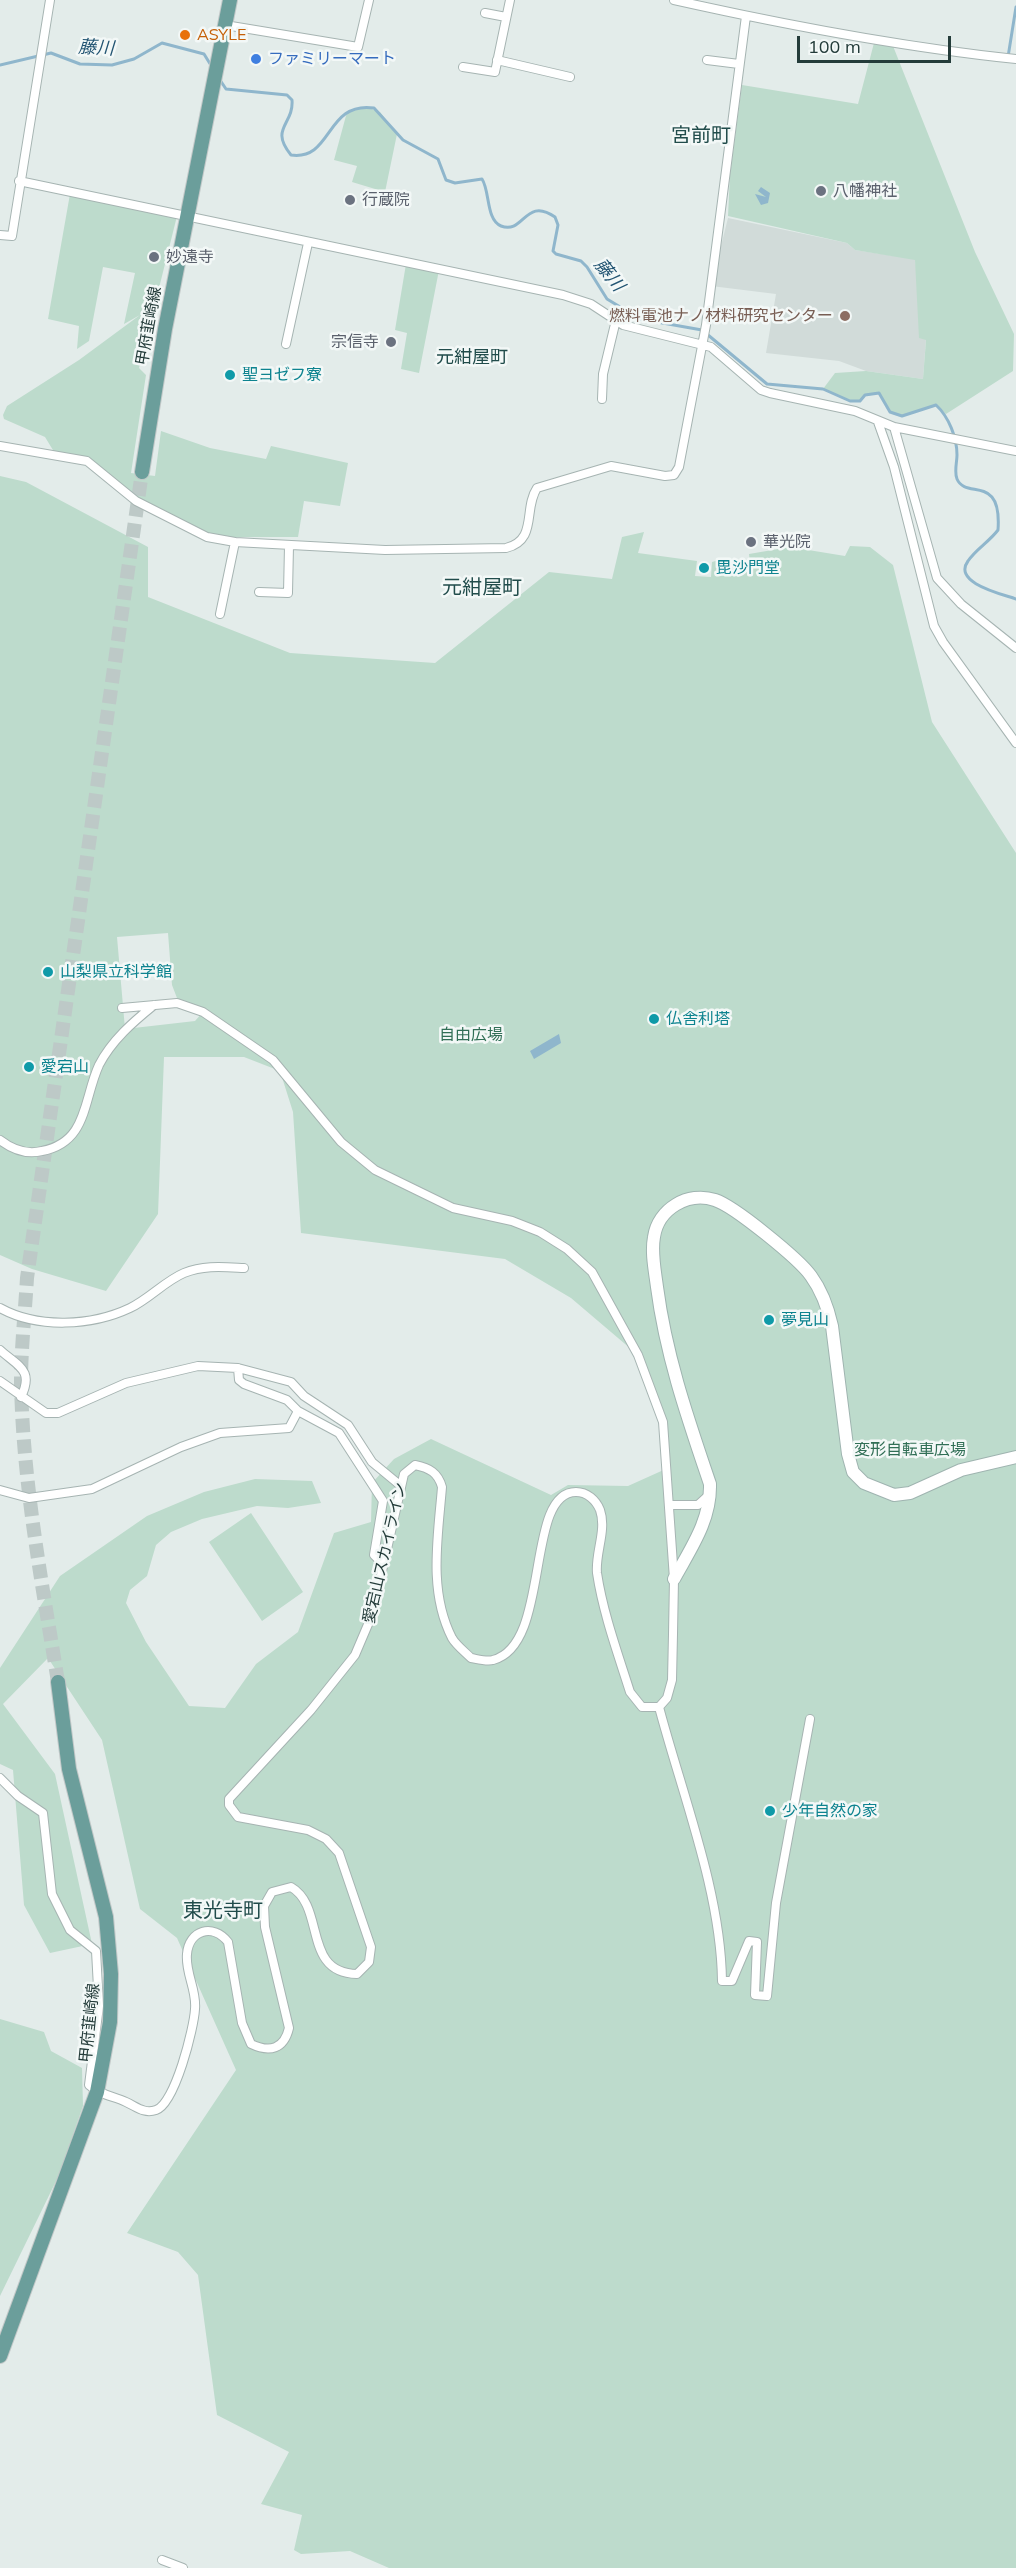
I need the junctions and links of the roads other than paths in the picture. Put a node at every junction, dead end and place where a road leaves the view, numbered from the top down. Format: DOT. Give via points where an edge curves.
graph roads {
  1 [pos="50,0"];
  2 [pos="230,0"];
  3 [pos="369,0"];
  4 [pos="510,0"];
  5 [pos="674,0"];
  6 [pos="485,13"];
  7 [pos="746,16"];
  8 [pos="506,17"];
  9 [pos="225,25"];
  10 [pos="497,60"];
  11 [pos="707,60"];
  12 [pos="1016,60"];
  13 [pos="740,64"];
  14 [pos="463,67"];
  15 [pos="570,77"];
  16 [pos="19,181"];
  17 [pos="186,215"];
  18 [pos="0,235"];
  19 [pos="308,243"];
  20 [pos="616,320"];
  21 [pos="703,342"];
  22 [pos="286,344"];
  23 [pos="602,399"];
  24 [pos="878,422"];
  25 [pos="894,427"];
  26 [pos="0,446"];
  27 [pos="1016,451"];
  28 [pos="142,472"];
  29 [pos="235,542"];
  30 [pos="289,546"];
  31 [pos="259,592"];
  32 [pos="220,614"];
  33 [pos="1016,648"];
  34 [pos="1016,742"];
  35 [pos="154,1005"];
  36 [pos="123,1008"];
  37 [pos="0,1140"];
  38 [pos="243,1268"];
  39 [pos="0,1308"];
  40 [pos="0,1350"];
  41 [pos="238,1368"];
  42 [pos="0,1381"];
  43 [pos="21,1397"];
  44 [pos="298,1412"];
  45 [pos="1016,1457"];
  46 [pos="401,1485"];
  47 [pos="0,1490"];
  48 [pos="711,1494"];
  49 [pos="670,1505"];
  50 [pos="383,1564"];
  51 [pos="674,1579"];
  52 [pos="58,1682"];
  53 [pos="659,1707"];
  54 [pos="810,1719"];
  55 [pos="0,1778"];
  56 [pos="97,2092"];
  57 [pos="0,2356"];
  58 [pos="162,2560"];
  59 [pos="183,2568"];
  1 -- 16 [label="street"];
  2 -- 9 [label="main road"];
  3 -- 9 [label="street" via="358,47"];
  4 -- 8 [label="street"];
  5 -- 7 [label="street"];
  6 -- 8 [label="street"];
  7 -- 12 [label="street"];
  7 -- 13 [label="street"];
  8 -- 10 [label="street"];
  9 -- 17 [label="main road, 甲府韮崎線"];
  10 -- 14 [label="street" via="495,72"];
  10 -- 15 [label="street"];
  11 -- 13 [label="street"];
  13 -- 21 [label="street"];
  16 -- 17 [label="street"];
  16 -- 18 [label="street" via="12,236"];
  17 -- 19 [label="street"];
  17 -- 28 [label="main road, 甲府韮崎線"];
  19 -- 20 [label="street" via="563,295 591,304"];
  19 -- 22 [label="street"];
  20 -- 21 [label="street" via="623,325"];
  20 -- 23 [label="street" via="603,374"];
  21 -- 24 [label="street" via="760,390 855,411"];
  21 -- 30 [label="street" via="679,467 674,475 611,466 537,489 527,533 514,546 506,548 385,550"];
  24 -- 25 [label="street"];
  24 -- 34 [label="street" via="894,466 934,626"];
  25 -- 27 [label="street"];
  25 -- 33 [label="street" via="937,578 961,604"];
  26 -- 29 [label="street" via="87,461 136,501 207,537"];
  29 -- 30 [label="street"];
  29 -- 32 [label="street"];
  30 -- 31 [label="street" via="288,593"];
  35 -- 36 [label="street"];
  35 -- 37 [label="street" via="125,1029 106,1054 77,1131 65,1143 33,1154 20,1152"];
  35 -- 49 [label="street" via="177,1003 204,1012 235,1031 273,1060 341,1142 375,1170 453,1208 512,1221 540,1232 592,1272 638,1355 657,1402 663,1422"];
  38 -- 39 [label="street" via="206,1266 182,1274 131,1308 101,1319 49,1323 9,1314"];
  40 -- 43 [label="street" via="25,1373 28,1383"];
  41 -- 43 [label="street" via="198,1366 126,1383 58,1413 46,1413"];
  41 -- 44 [label="street" via="239,1380 244,1384 287,1400"];
  41 -- 46 [label="street" via="291,1382 304,1396 348,1425 372,1462"];
  42 -- 43 [label="street"];
  44 -- 47 [label="street" via="289,1428 220,1433 92,1489 29,1498"];
  44 -- 50 [label="street" via="339,1432 383,1501 374,1555"];
  45 -- 48 [label="main road" via="961,1470 910,1493 894,1495 864,1483 853,1472 848,1454 832,1326 827,1305 812,1277 802,1264 716,1200 689,1199 668,1210 659,1223 654,1237 654,1261 669,1356"];
  46 -- 50 [label="street, 愛宕山スカイライン"];
  46 -- 53 [label="street, 愛宕山スカイライン" via="404,1474 415,1465 439,1476 442,1487 435,1560 439,1598 453,1638 471,1658 492,1661 509,1652 523,1634 550,1510 567,1493 586,1494 593,1499 600,1511 602,1530 597,1572 630,1692 642,1707"];
  48 -- 49 [label="street" via="698,1505"];
  48 -- 51 [label="main road" via="707,1517"];
  49 -- 51 [label="street"];
  50 -- 56 [label="street, 愛宕山スカイライン" via="372,1615 356,1656 229,1799 238,1817 308,1830 333,1846 345,1867 371,1947 369,1962 357,1974 340,1973 330,1966 298,1891 291,1887 272,1892 263,1914 289,2028 286,2040 272,2050 251,2044 242,2024 228,1942 221,1933 202,1930 187,1952 195,2009 185,2055 166,2104 142,2111"];
  51 -- 53 [label="street" via="672,1680 667,1698"];
  52 -- 56 [label="main road, 甲府韮崎線" via="69,1769 106,1917 110,2022"];
  53 -- 54 [label="street" via="711,1891 722,1981 732,1981 749,1941 757,1942 755,1995 767,1996 776,1903"];
  55 -- 56 [label="street" via="43,1813 52,1894 70,1930 96,1951 99,2006 88,2085"];
  56 -- 57 [label="main road, 甲府韮崎線"];
  58 -- 59 [label="street"];
}
